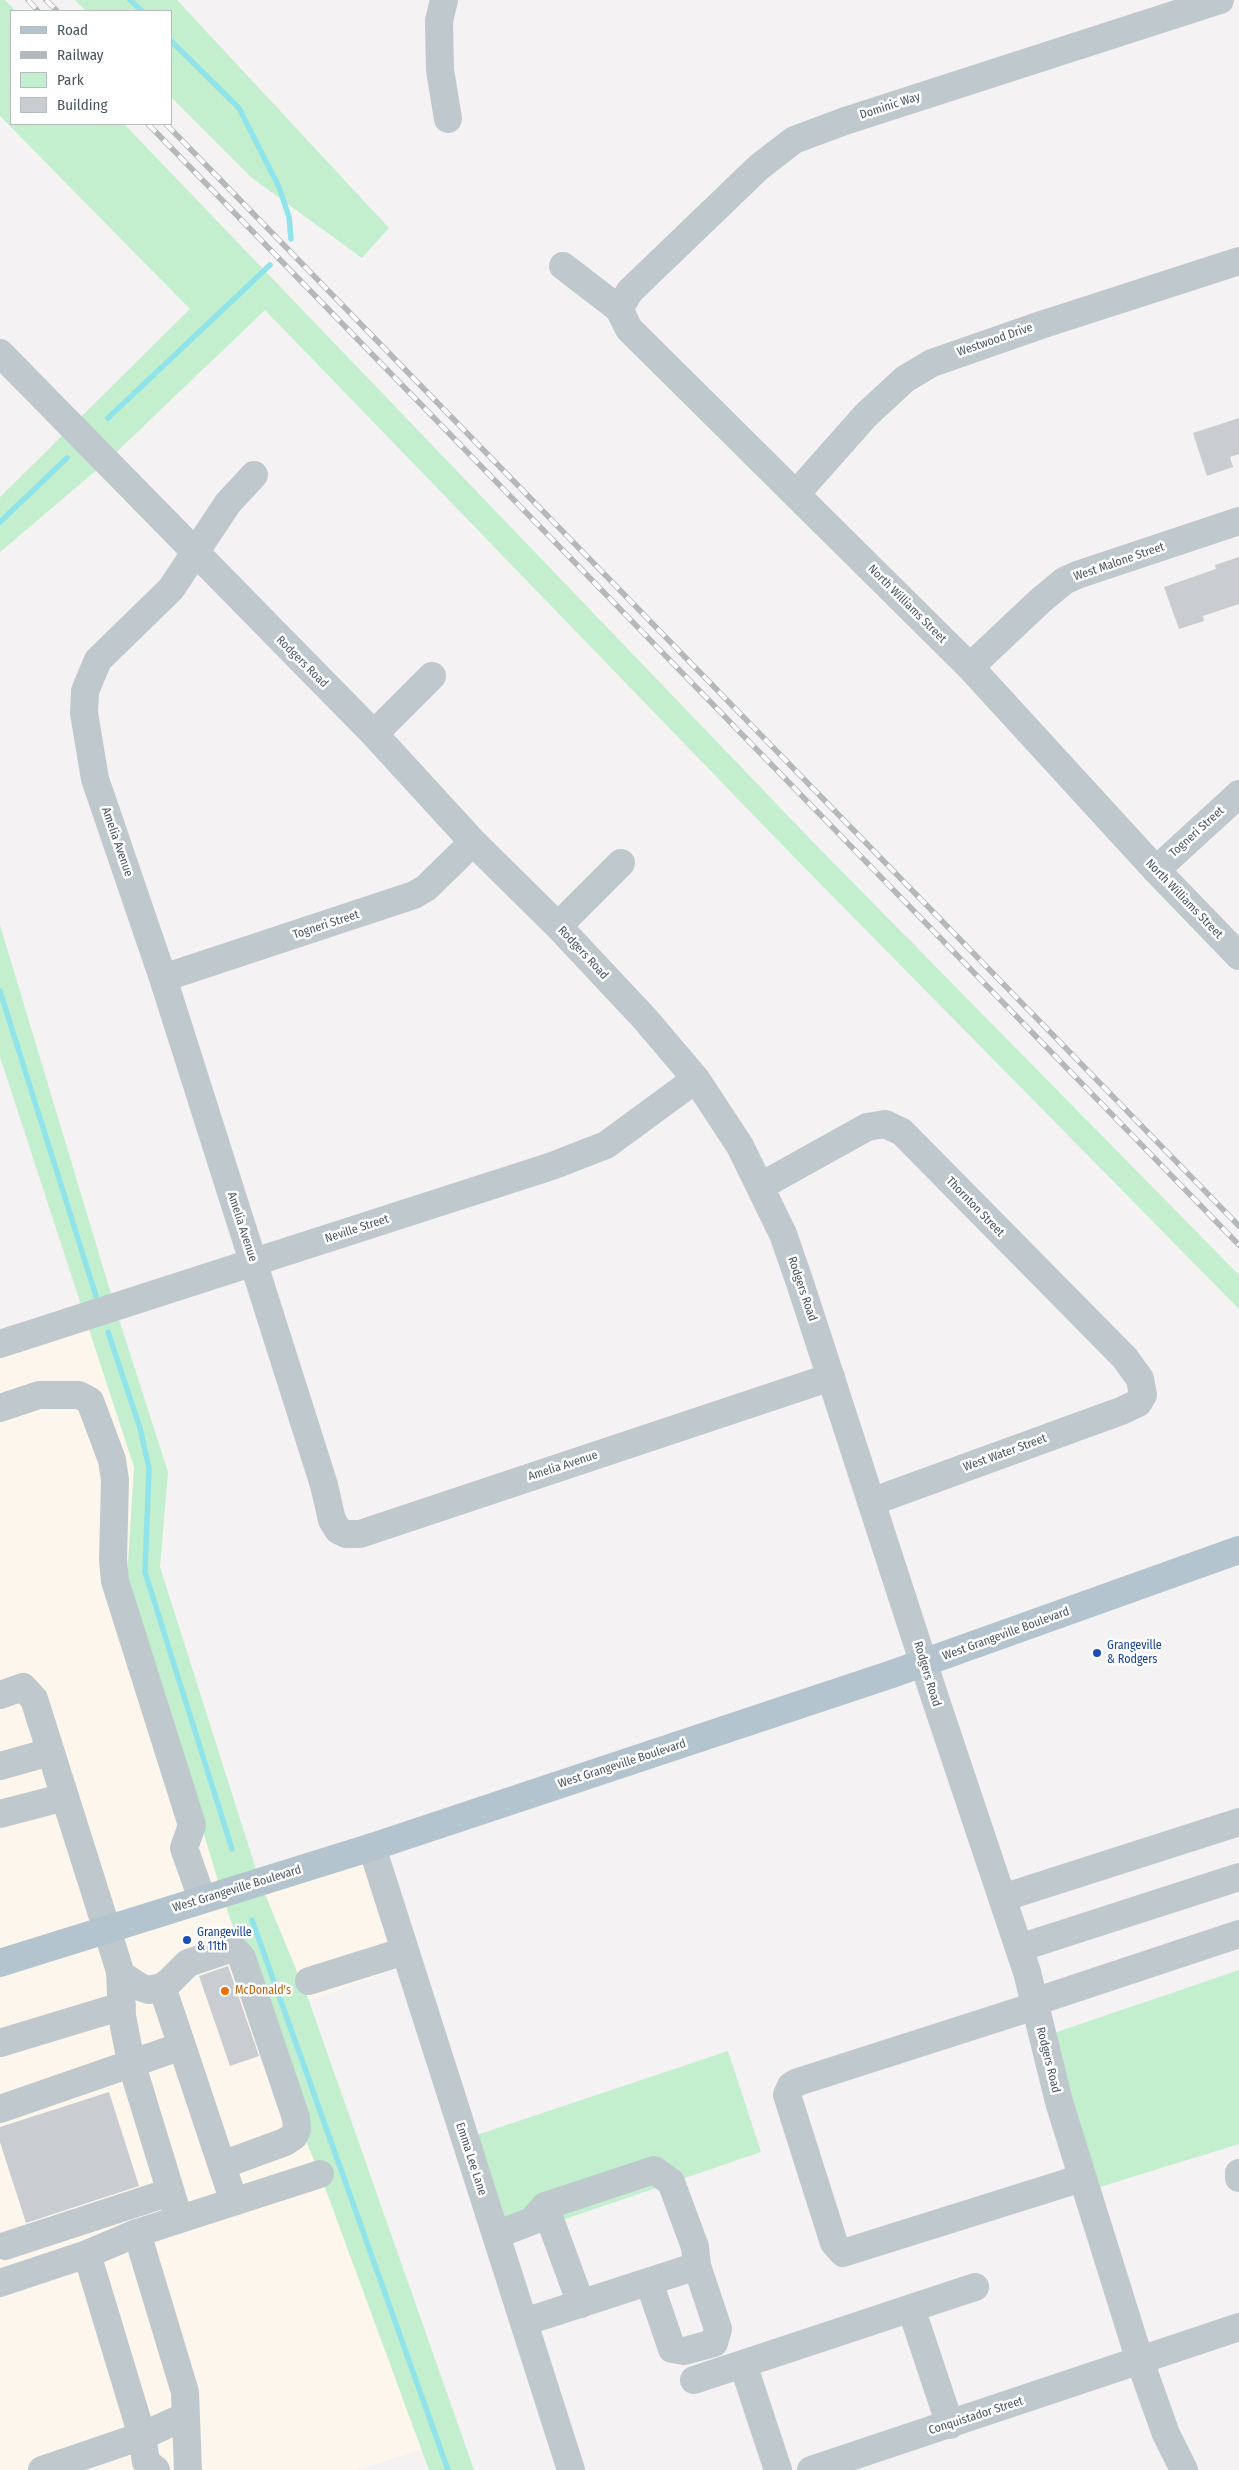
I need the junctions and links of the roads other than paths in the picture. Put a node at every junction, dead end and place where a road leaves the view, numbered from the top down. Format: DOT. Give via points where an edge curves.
graph roads {
  1 [pos="444,0"];
  2 [pos="1220,0"];
  3 [pos="448,119"];
  4 [pos="1239,261"];
  5 [pos="563,266"];
  6 [pos="619,309"];
  7 [pos="0,353"];
  8 [pos="254,475"];
  9 [pos="796,494"];
  10 [pos="1239,521"];
  11 [pos="196,554"];
  12 [pos="970,667"];
  13 [pos="432,676"];
  14 [pos="374,734"];
  15 [pos="1239,794"];
  16 [pos="473,842"];
  17 [pos="621,863"];
  18 [pos="1156,870"];
  19 [pos="558,926"];
  20 [pos="1239,956"];
  21 [pos="162,978"];
  22 [pos="696,1079"];
  23 [pos="761,1186"];
  24 [pos="253,1263"];
  25 [pos="0,1344"];
  26 [pos="831,1377"];
  27 [pos="1138,1404"];
  28 [pos="0,1408"];
  29 [pos="872,1502"];
  30 [pos="1239,1550"];
  31 [pos="924,1664"];
  32 [pos="0,1695"];
  33 [pos="50,1752"];
  34 [pos="0,1766"];
  35 [pos="65,1797"];
  36 [pos="0,1814"];
  37 [pos="1239,1822"];
  38 [pos="372,1847"];
  39 [pos="1239,1877"];
  40 [pos="1002,1898"];
  41 [pos="202,1899"];
  42 [pos="106,1929"];
  43 [pos="1239,1934"];
  44 [pos="1019,1948"];
  45 [pos="405,1951"];
  46 [pos="0,1963"];
  47 [pos="120,1974"];
  48 [pos="309,1981"];
  49 [pos="162,1987"];
  50 [pos="1034,2004"];
  51 [pos="122,2006"];
  52 [pos="0,2043"];
  53 [pos="182,2046"];
  54 [pos="131,2062"];
  55 [pos="0,2109"];
  56 [pos="222,2165"];
  57 [pos="1239,2173"];
  58 [pos="320,2174"];
  59 [pos="1082,2178"];
  60 [pos="1239,2178"];
  61 [pos="170,2192"];
  62 [pos="234,2202"];
  63 [pos="545,2206"];
  64 [pos="178,2220"];
  65 [pos="137,2233"];
  66 [pos="496,2235"];
  67 [pos="3,2238"];
  68 [pos="87,2254"];
  69 [pos="697,2266"];
  70 [pos="9,2281"];
  71 [pos="649,2282"];
  72 [pos="975,2287"];
  73 [pos="581,2304"];
  74 [pos="911,2308"];
  75 [pos="524,2322"];
  76 [pos="1239,2327"];
  77 [pos="1140,2361"];
  78 [pos="743,2364"];
  79 [pos="694,2380"];
  80 [pos="186,2416"];
  81 [pos="950,2425"];
  82 [pos="142,2436"];
  83 [pos="42,2470"];
  84 [pos="156,2470"];
  85 [pos="188,2470"];
  86 [pos="571,2470"];
  87 [pos="778,2470"];
  88 [pos="811,2470"];
  89 [pos="1184,2470"];
  1 -- 3 [label="street" via="439,21 440,70"];
  2 -- 6 [label="street, Dominic Way" via="845,120 794,140 759,167 630,291"];
  4 -- 9 [label="street, Westwood Drive" via="932,363 905,379 866,415"];
  5 -- 6 [label="street, North Williams Street"];
  6 -- 9 [label="street, North Williams Street" via="629,329"];
  7 -- 11 [label="street, Rodgers Road"];
  8 -- 11 [label="street, Amelia Avenue" via="228,503"];
  9 -- 12 [label="street, North Williams Street"];
  10 -- 12 [label="street, West Malone Street" via="1076,575 1040,600"];
  11 -- 14 [label="street, Rodgers Road"];
  11 -- 21 [label="street, Amelia Avenue" via="171,589 98,660 85,691 86,734 95,779"];
  12 -- 18 [label="street, North Williams Street"];
  13 -- 14 [label="street"];
  14 -- 16 [label="street, Rodgers Road"];
  15 -- 18 [label="street, Togneri Street"];
  16 -- 19 [label="street, Rodgers Road"];
  16 -- 21 [label="street, Togneri Street" via="426,888 414,895"];
  17 -- 19 [label="street"];
  18 -- 20 [label="street, North Williams Street"];
  19 -- 22 [label="street, Rodgers Road"];
  21 -- 24 [label="street, Amelia Avenue"];
  22 -- 23 [label="street, Rodgers Road" via="740,1146"];
  22 -- 24 [label="street, Neville Street" via="606,1145 552,1166"];
  23 -- 26 [label="street, Rodgers Road" via="782,1234"];
  23 -- 27 [label="street, Thornton Street" via="867,1127 885,1124 902,1132 1125,1358 1140,1379 1142,1395"];
  24 -- 25 [label="street, Neville Street"];
  24 -- 26 [label="street, Amelia Avenue" via="324,1485 332,1520 338,1530 346,1534 360,1534"];
  26 -- 29 [label="street, Rodgers Road"];
  27 -- 29 [label="street, West Water Street"];
  28 -- 41 [label="street" via="39,1395 79,1395 90,1401 112,1460 115,1480 115,1582 192,1825 184,1848"];
  29 -- 31 [label="street, Rodgers Road"];
  30 -- 31 [label="main road, West Grangeville Boulevard"];
  31 -- 38 [label="main road, West Grangeville Boulevard"];
  31 -- 40 [label="street, Rodgers Road"];
  32 -- 33 [label="street" via="23,1686 29,1691"];
  33 -- 34 [label="street"];
  33 -- 35 [label="street"];
  35 -- 36 [label="street"];
  35 -- 42 [label="street"];
  37 -- 40 [label="street"];
  38 -- 41 [label="main road, West Grangeville Boulevard"];
  38 -- 45 [label="street, Emma Lee Lane"];
  39 -- 44 [label="street"];
  40 -- 44 [label="street, Rodgers Road"];
  41 -- 42 [label="main road, West Grangeville Boulevard"];
  42 -- 46 [label="main road, West Grangeville Boulevard"];
  42 -- 47 [label="street"];
  43 -- 50 [label="street"];
  44 -- 50 [label="street, Rodgers Road"];
  45 -- 48 [label="street"];
  45 -- 66 [label="street, Emma Lee Lane"];
  47 -- 49 [label="street" via="149,1990"];
  47 -- 51 [label="street"];
  49 -- 53 [label="street"];
  49 -- 56 [label="street" via="188,1962 227,1950 236,1951 242,1958 296,2118 294,2136"];
  50 -- 59 [label="street, Rodgers Road"];
  50 -- 59 [label="street" via="798,2082 791,2086 787,2095 834,2244 843,2253"];
  51 -- 52 [label="street"];
  51 -- 54 [label="street"];
  53 -- 54 [label="street"];
  53 -- 56 [label="street"];
  54 -- 55 [label="street"];
  54 -- 61 [label="street"];
  56 -- 62 [label="street"];
  57 -- 60 [label="street"];
  58 -- 62 [label="street"];
  59 -- 77 [label="street, Rodgers Road"];
  61 -- 64 [label="street"];
  61 -- 67 [label="street"];
  62 -- 64 [label="street"];
  63 -- 66 [label="street" via="532,2221"];
  63 -- 69 [label="street" via="654,2170 671,2182 695,2247"];
  63 -- 73 [label="street"];
  64 -- 65 [label="street"];
  65 -- 68 [label="street"];
  65 -- 80 [label="street" via="184,2392"];
  66 -- 75 [label="street, Emma Lee Lane"];
  67 -- 70 [label="street"];
  68 -- 70 [label="street"];
  68 -- 82 [label="street"];
  69 -- 71 [label="street"];
  69 -- 71 [label="street" via="718,2329 714,2343 684,2351 672,2349"];
  71 -- 73 [label="street"];
  72 -- 74 [label="street"];
  73 -- 75 [label="street"];
  74 -- 78 [label="street"];
  74 -- 81 [label="street"];
  75 -- 86 [label="street, Emma Lee Lane"];
  76 -- 77 [label="street, Conquistador Street"];
  77 -- 81 [label="street, Conquistador Street"];
  77 -- 89 [label="street, Rodgers Road" via="1166,2434"];
  78 -- 79 [label="street"];
  78 -- 87 [label="street"];
  80 -- 82 [label="street"];
  80 -- 85 [label="street"];
  81 -- 88 [label="street, Conquistador Street"];
  82 -- 83 [label="street"];
  82 -- 84 [label="street" via="146,2462"];
}
